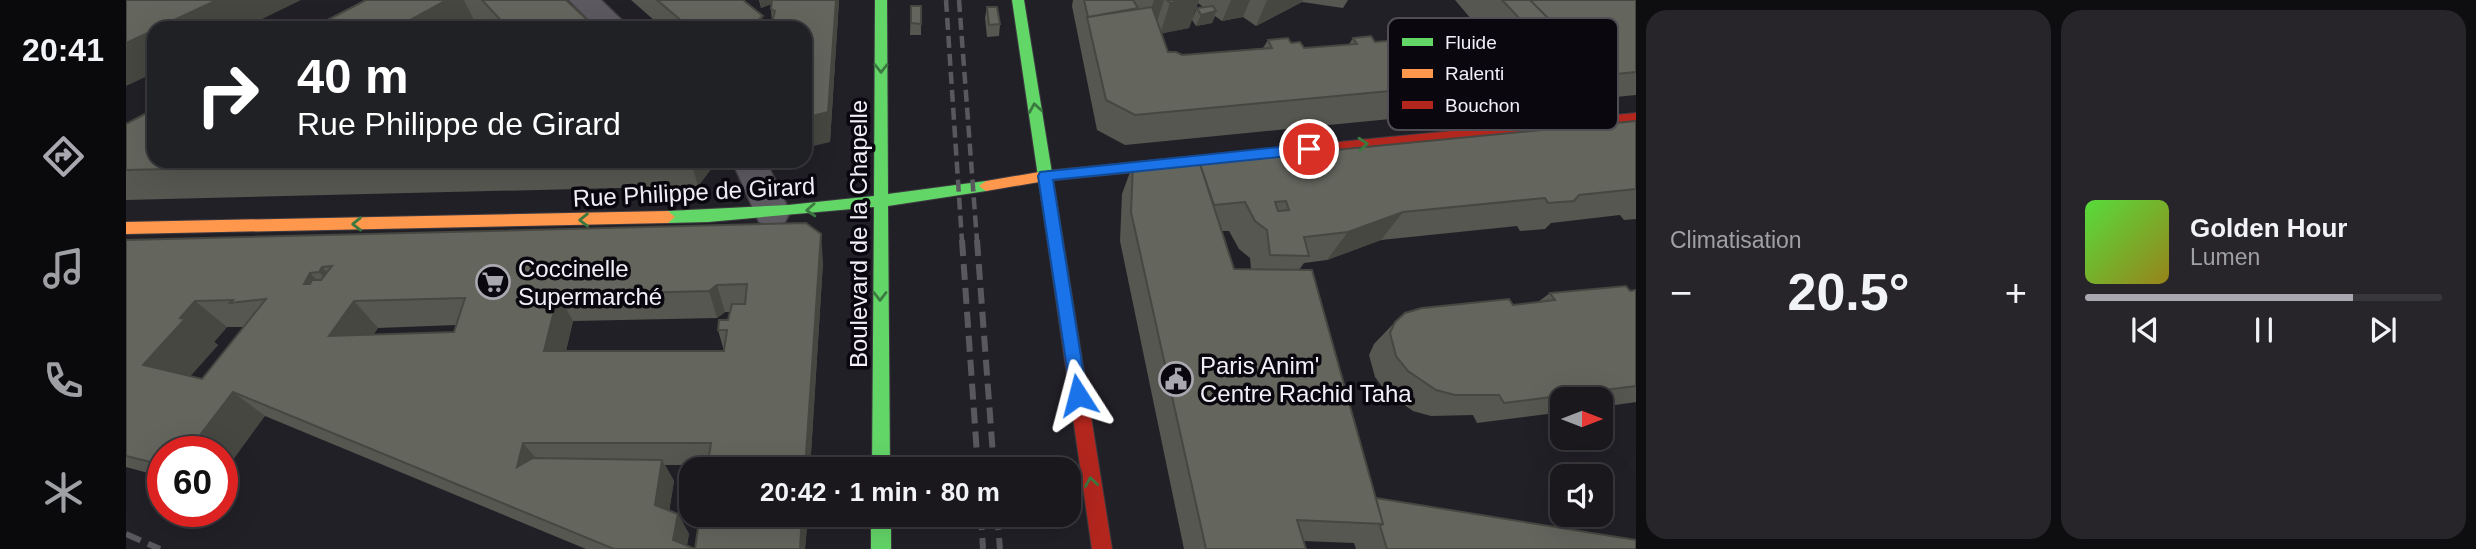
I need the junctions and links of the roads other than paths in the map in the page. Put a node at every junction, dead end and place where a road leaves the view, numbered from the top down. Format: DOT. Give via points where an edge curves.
graph roads {
  1 [pos="584,0"];
  2 [pos="881,0"];
  3 [pos="1018,0"];
  4 [pos="607,21"];
  5 [pos="1636,118"];
  6 [pos="1618,120"];
  7 [pos="1514,130"];
  8 [pos="753,168"];
  9 [pos="1045,176"];
  10 [pos="879,203"];
  11 [pos="772,212"];
  12 [pos="126,228"];
  13 [pos="881,457"];
  14 [pos="881,527"];
  15 [pos="881,549"];
  16 [pos="1102,549"];
  1 -- 4 [label="street"];
  2 -- 10 [label="street, Boulevard de la Chapelle, one-way"];
  9 -- 3 [label="street, one-way"];
  6 -- 5 [label="street, Rue Philippe de Girard, one-way"];
  9 -- 7 [label="street, Rue Philippe de Girard, one-way"];
  8 -- 11 [label="street"];
  9 -- 10 [label="street, Rue Philippe de Girard"];
  16 -- 9 [label="street, one-way"];
  10 -- 11 [label="street, Rue Philippe de Girard, one-way"];
  10 -- 13 [label="street, Boulevard de la Chapelle, one-way"];
  11 -- 12 [label="street, Rue Philippe de Girard, one-way" via="713,218"];
  14 -- 15 [label="street"];
}
